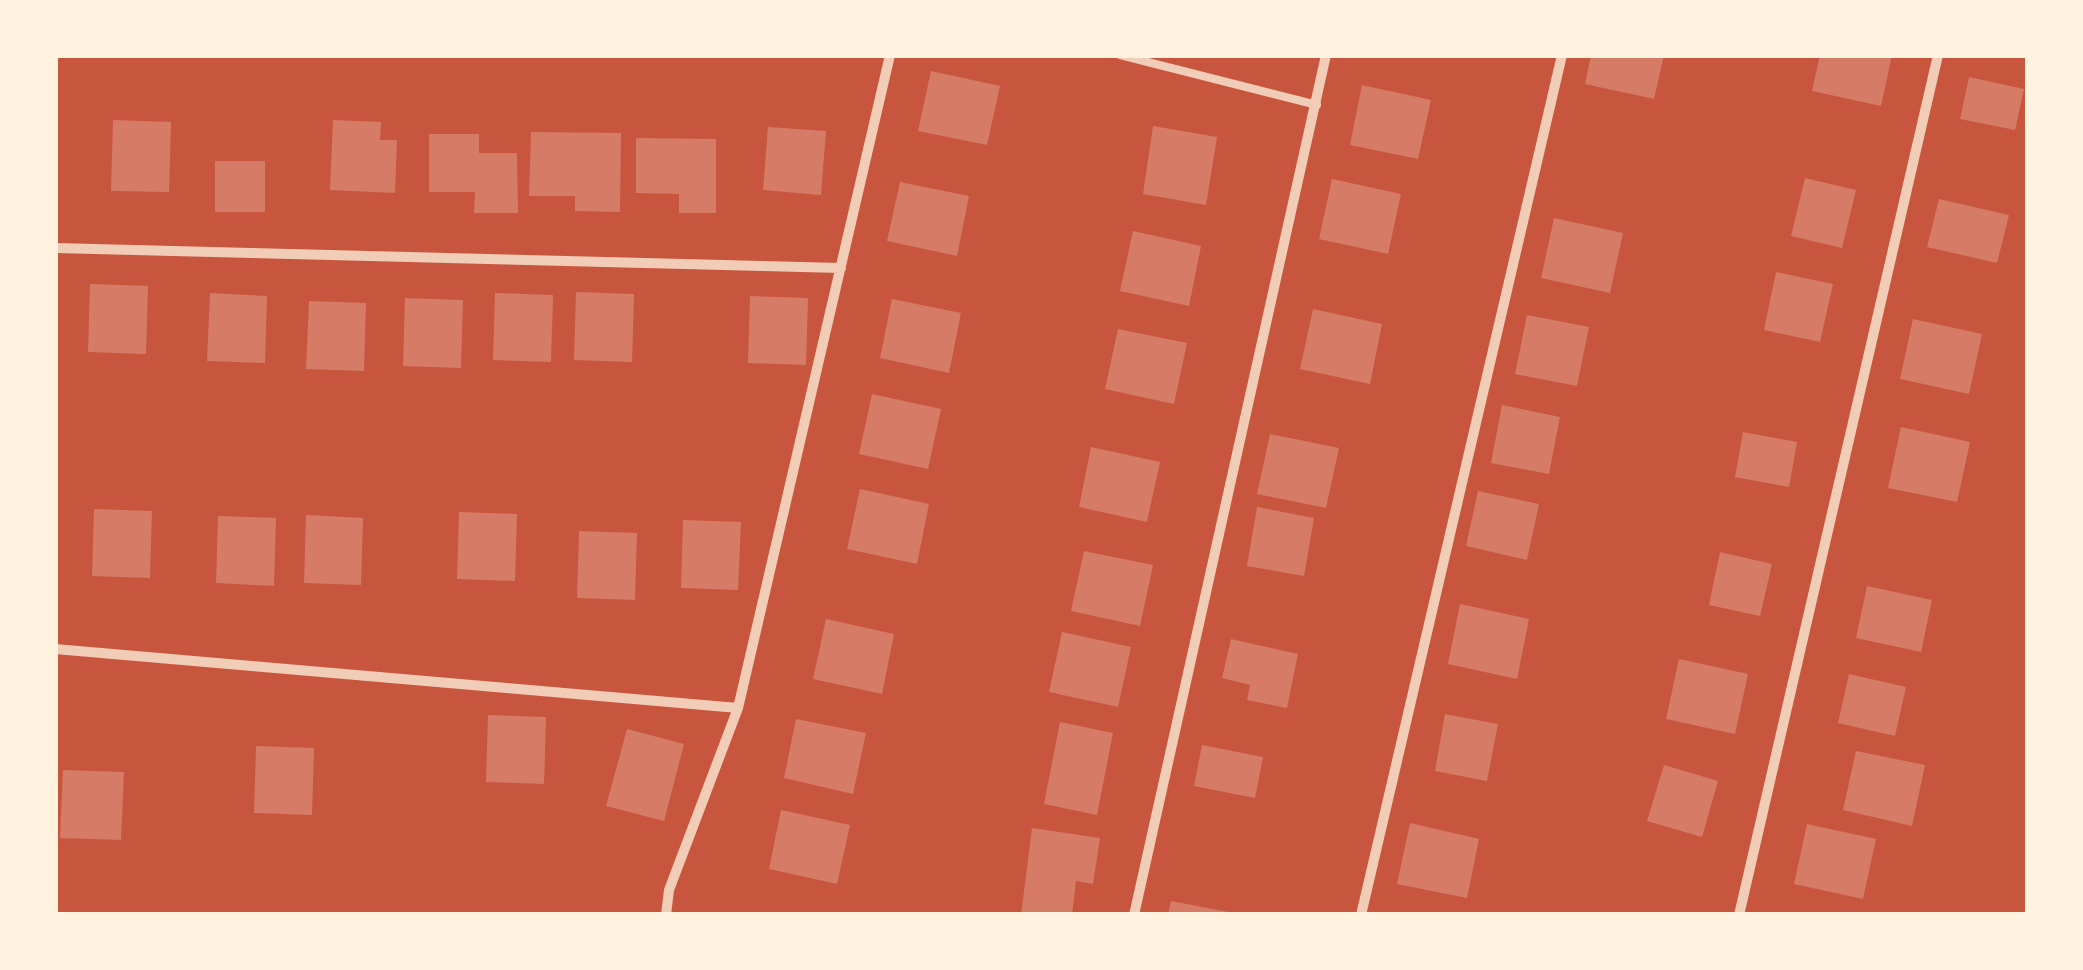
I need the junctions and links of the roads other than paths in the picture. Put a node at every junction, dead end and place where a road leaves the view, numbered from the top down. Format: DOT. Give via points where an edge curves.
graph roads {
  1 [pos="890,55"];
  2 [pos="1120,55"];
  3 [pos="1326,55"];
  4 [pos="1562,55"];
  5 [pos="1938,55"];
  6 [pos="1316,105"];
  7 [pos="55,248"];
  8 [pos="841,268"];
  9 [pos="55,649"];
  10 [pos="738,708"];
  11 [pos="666,915"];
  12 [pos="1134,915"];
  13 [pos="1361,915"];
  14 [pos="1739,915"];
  1 -- 8 [label="street"];
  2 -- 6 [label="lane"];
  3 -- 6 [label="street"];
  4 -- 13 [label="street"];
  5 -- 14 [label="street"];
  6 -- 12 [label="street"];
  7 -- 8 [label="street"];
  8 -- 10 [label="street"];
  9 -- 10 [label="street"];
  10 -- 11 [label="street" via="669,890"];
}
